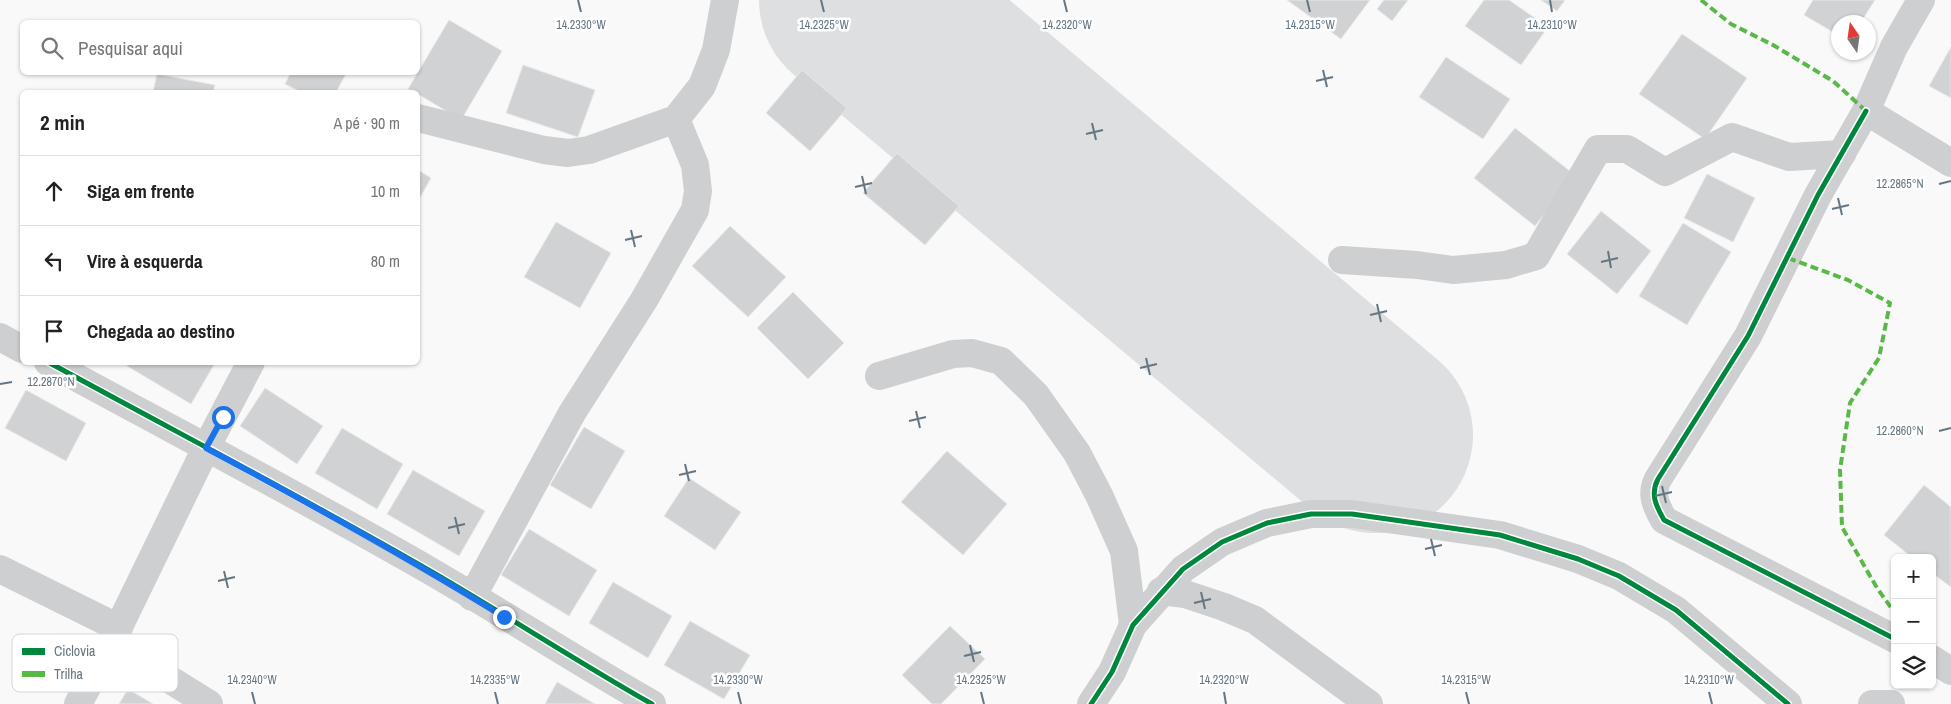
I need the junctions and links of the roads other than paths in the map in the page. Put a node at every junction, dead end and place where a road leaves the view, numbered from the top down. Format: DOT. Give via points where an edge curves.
graph roads {
  1 [pos="725,0"];
  2 [pos="1921,0"];
  3 [pos="1866,111"];
  4 [pos="420,119"];
  5 [pos="676,119"];
  6 [pos="1842,154"];
  7 [pos="1951,163"];
  8 [pos="1342,260"];
  9 [pos="0,336"];
  10 [pos="20,348"];
  11 [pos="54,365"];
  12 [pos="249,365"];
  13 [pos="879,376"];
  14 [pos="206,448"];
  15 [pos="0,569"];
  16 [pos="1162,591"];
  17 [pos="472,596"];
  18 [pos="1133,624"];
  19 [pos="113,634"];
  20 [pos="115,634"];
  21 [pos="1891,637"];
  22 [pos="1936,662"];
  23 [pos="1951,671"];
  24 [pos="178,681"];
  25 [pos="84,692"];
  26 [pos="78,704"];
  27 [pos="209,704"];
  28 [pos="652,704"];
  29 [pos="1091,704"];
  30 [pos="1370,704"];
  31 [pos="1788,704"];
  32 [pos="1872,704"];
  33 [pos="1891,704"];
  1 -- 5 [label="street" via="716,50 702,86"];
  2 -- 3 [label="street" via="1894,47"];
  3 -- 6 [label="street"];
  3 -- 7 [label="street"];
  4 -- 5 [label="street" via="544,150 568,153 589,150"];
  5 -- 17 [label="street" via="694,165 698,191 695,210 644,300 572,413"];
  6 -- 8 [label="street" via="1789,157 1732,137 1665,172 1627,150 1598,149 1536,256 1506,265 1452,270"];
  6 -- 21 [label="street" via="1748,336 1658,479 1654,494 1664,520"];
  9 -- 10 [label="street"];
  11 -- 14 [label="street"];
  12 -- 14 [label="street"];
  13 -- 18 [label="street" via="953,354 972,352 1001,361 1036,395 1077,453 1124,551"];
  14 -- 17 [label="street"];
  14 -- 20 [label="street"];
  15 -- 19 [label="street"];
  16 -- 18 [label="street"];
  16 -- 30 [label="street" via="1185,594 1255,620"];
  16 -- 31 [label="street" via="1183,569 1222,542 1267,523 1311,514 1352,514 1500,535 1578,559 1619,576 1676,610"];
  17 -- 28 [label="street"];
  18 -- 29 [label="street" via="1112,672"];
  22 -- 23 [label="street"];
  24 -- 27 [label="street"];
  25 -- 26 [label="street"];
  32 -- 33 [label="street"];
}
